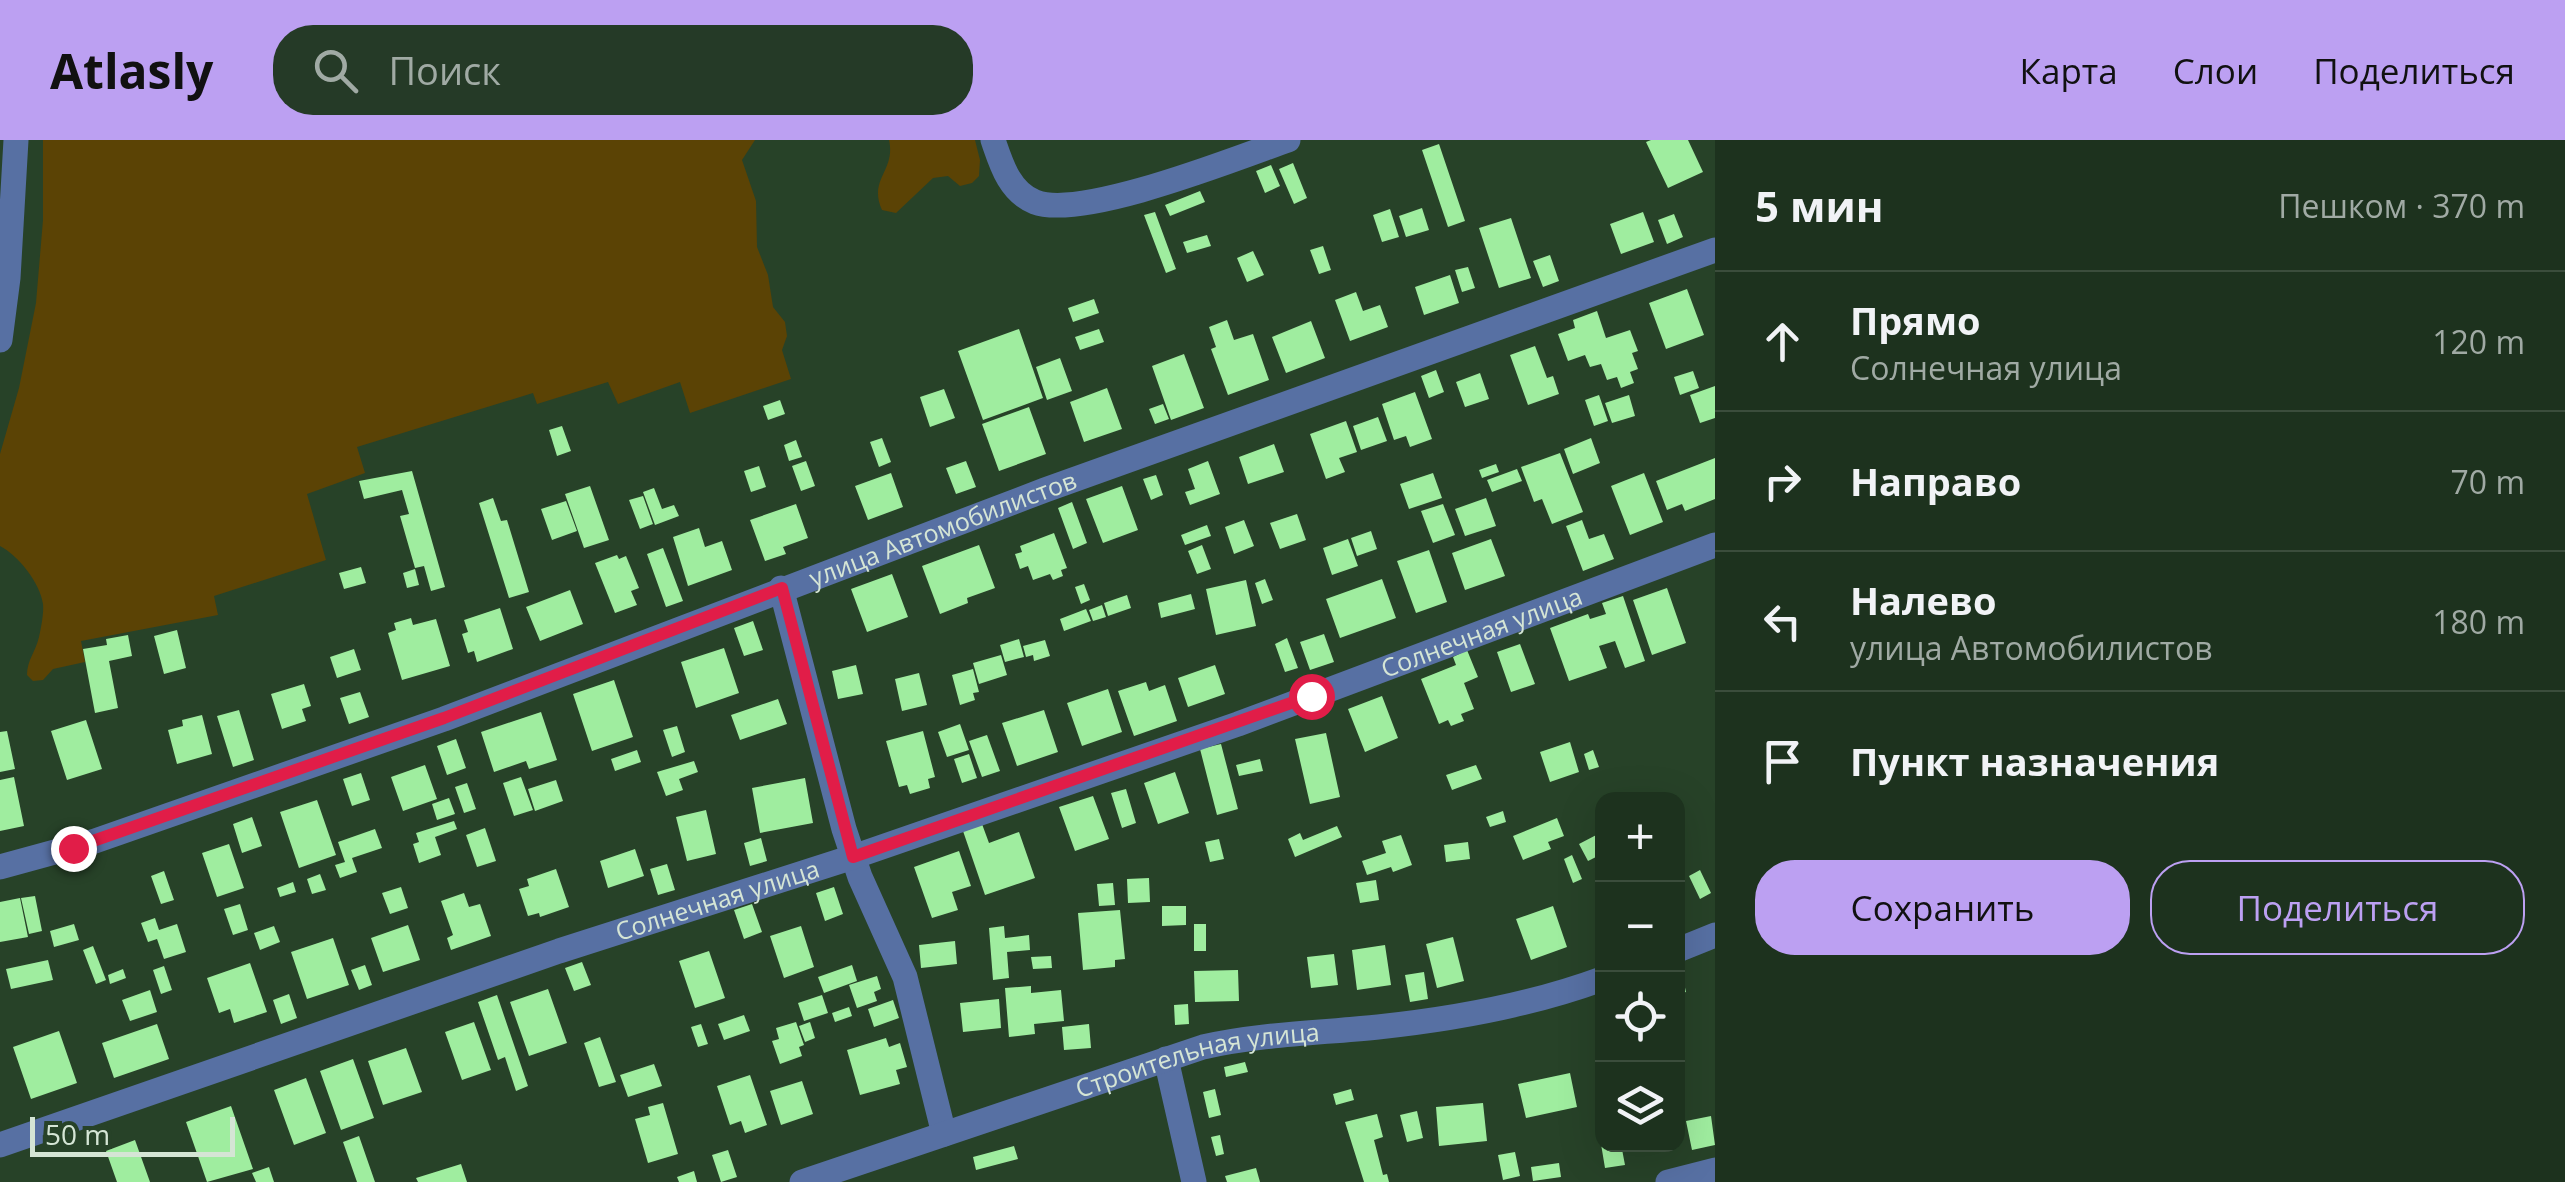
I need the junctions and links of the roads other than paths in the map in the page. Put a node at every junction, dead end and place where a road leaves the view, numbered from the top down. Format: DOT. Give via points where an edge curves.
graph roads {
  1 [pos="16,140"];
  2 [pos="993,140"];
  3 [pos="1288,140"];
  4 [pos="1715,250"];
  5 [pos="0,340"];
  6 [pos="1715,545"];
  7 [pos="782,588"];
  8 [pos="853,857"];
  9 [pos="0,867"];
  10 [pos="1715,935"];
  11 [pos="1685,947"];
  12 [pos="1595,981"];
  13 [pos="1166,1058"];
  14 [pos="944,1134"];
  15 [pos="0,1145"];
  16 [pos="1715,1170"];
  17 [pos="802,1182"];
  18 [pos="1194,1182"];
  19 [pos="1668,1182"];
  1 -- 5 [label="street"];
  2 -- 3 [label="street" via="1010,181 1050,205 1146,187"];
  4 -- 7 [label="street, улица Автомобилистов"];
  6 -- 8 [label="street, Солнечная улица" via="1238,724"];
  7 -- 8 [label="street"];
  7 -- 9 [label="street, улица Автомобилистов" via="444,718 96,842"];
  8 -- 14 [label="street" via="905,977"];
  8 -- 15 [label="street, Солнечная улица"];
  10 -- 11 [label="street"];
  12 -- 13 [label="street, Строительная улица" via="1502,1008 1248,1037"];
  13 -- 14 [label="street, Строительная улица"];
  13 -- 18 [label="street"];
  14 -- 17 [label="street, Строительная улица"];
  16 -- 19 [label="street"];
}
